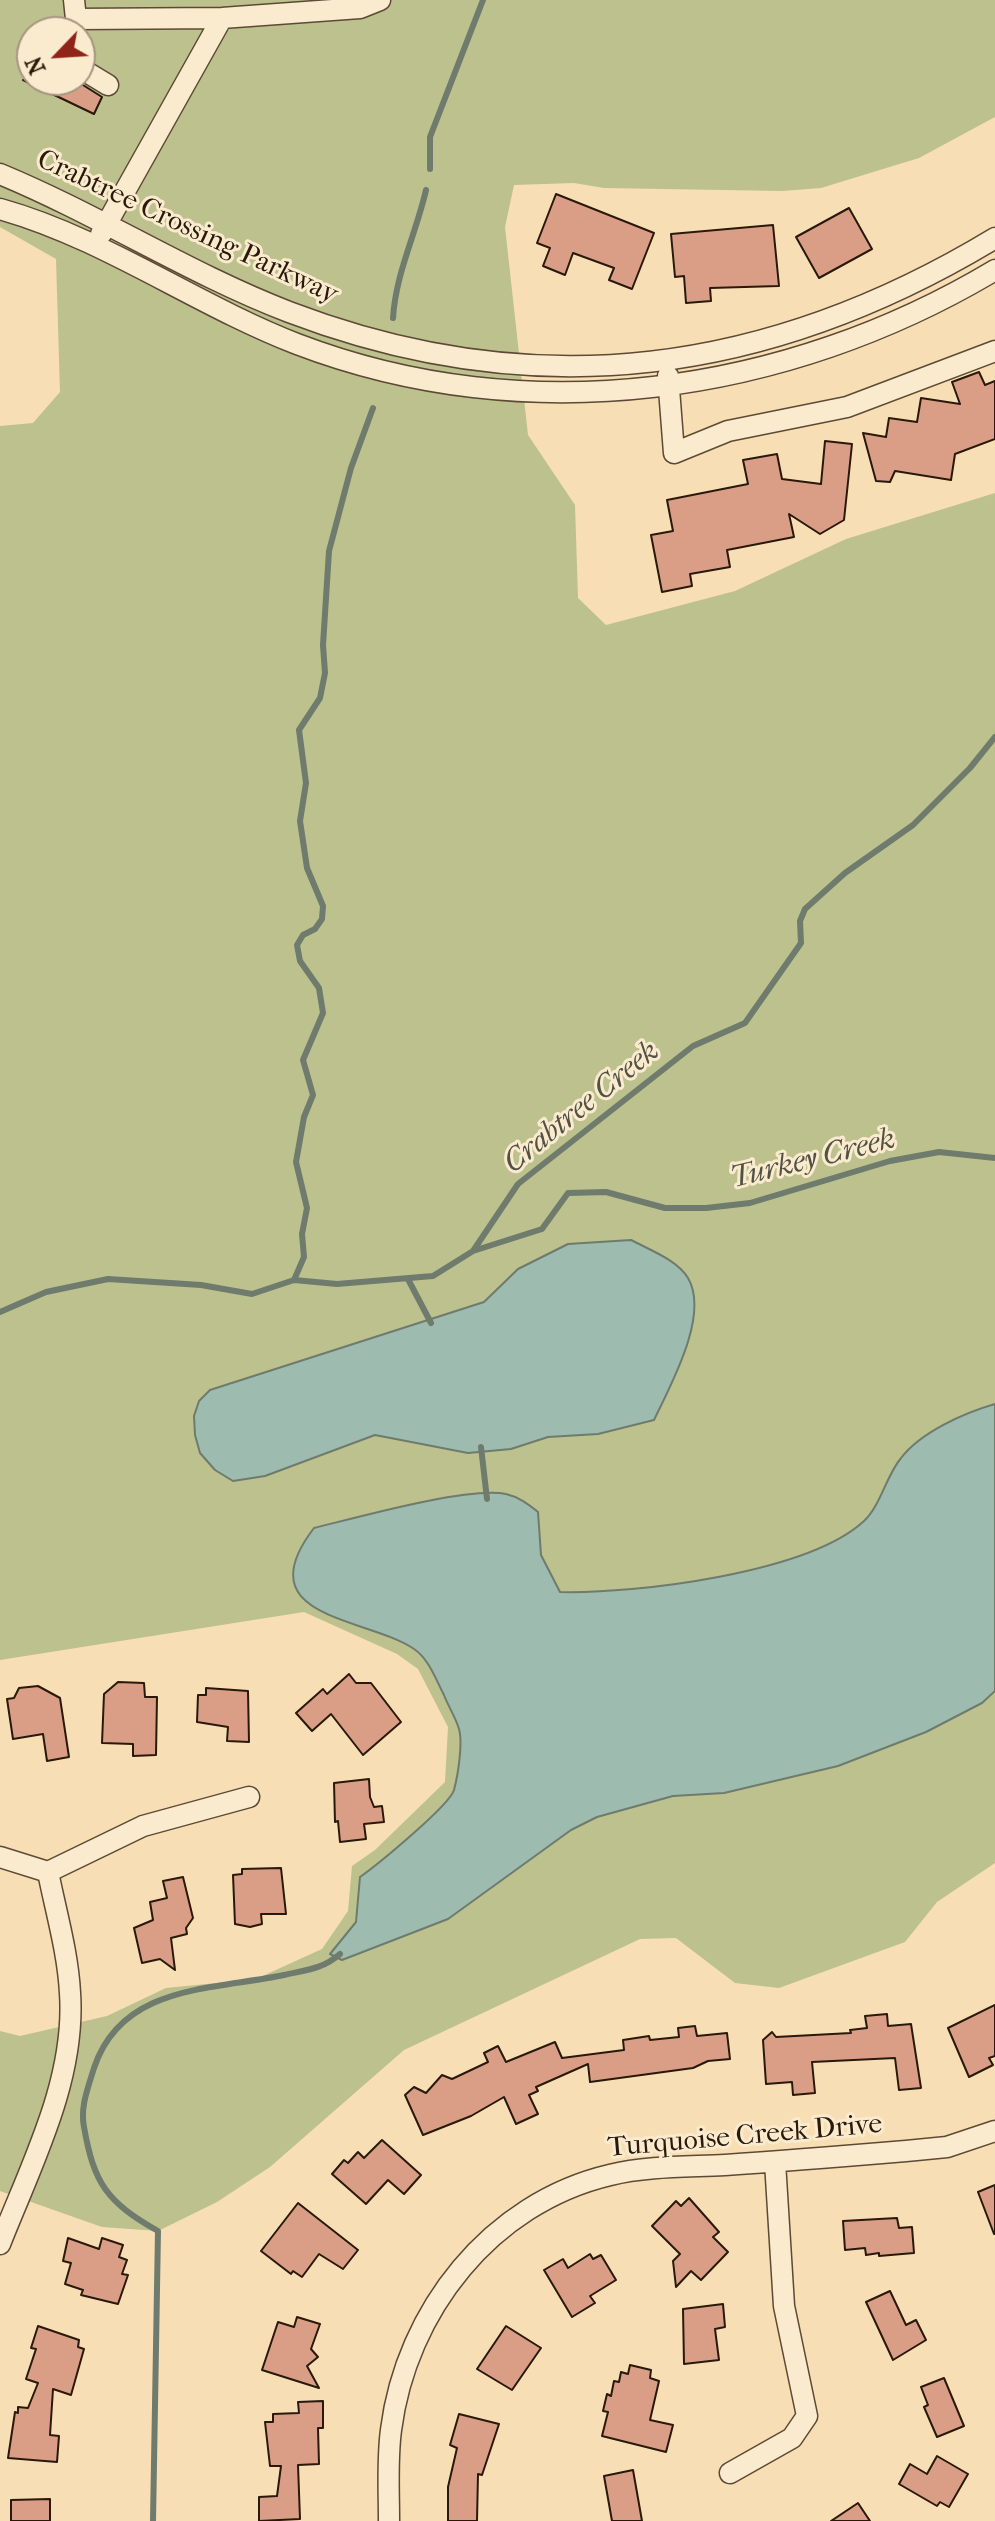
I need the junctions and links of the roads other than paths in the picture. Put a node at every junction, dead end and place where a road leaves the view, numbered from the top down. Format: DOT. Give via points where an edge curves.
graph roads {
  1 [pos="380,0"];
  2 [pos="96,17"];
  3 [pos="222,18"];
  4 [pos="96,78"];
  5 [pos="108,85"];
  6 [pos="0,174"];
  7 [pos="0,209"];
  8 [pos="107,223"];
  9 [pos="994,240"];
  10 [pos="94,248"];
  11 [pos="995,270"];
  12 [pos="995,351"];
  13 [pos="666,360"];
  14 [pos="669,388"];
  15 [pos="249,1797"];
  16 [pos="0,1857"];
  17 [pos="48,1872"];
  18 [pos="995,2131"];
  19 [pos="775,2162"];
  20 [pos="0,2244"];
  21 [pos="730,2473"];
  22 [pos="389,2521"];
  1 -- 3 [label="street" via="360,8"];
  2 -- 3 [label="street"];
  3 -- 8 [label="street"];
  4 -- 5 [label="street"];
  6 -- 8 [label="street, Crabtree Crossing Parkway"];
  7 -- 10 [label="street, Crabtree Crossing Parkway"];
  8 -- 10 [label="street"];
  8 -- 13 [label="street, Crabtree Crossing Parkway" via="288,311 401,345 552,368"];
  9 -- 13 [label="street, Crabtree Crossing Parkway" via="849,314 779,338"];
  10 -- 14 [label="street, Crabtree Crossing Parkway" via="298,344 392,373 512,392"];
  11 -- 14 [label="street, Crabtree Crossing Parkway" via="865,334 743,373"];
  12 -- 14 [label="street" via="847,407 728,431 674,453"];
  13 -- 14 [label="street"];
  15 -- 17 [label="street" via="143,1826"];
  16 -- 17 [label="street"];
  17 -- 20 [label="street" via="70,1993 68,2045 45,2132"];
  18 -- 19 [label="street, Turquoise Creek Drive" via="947,2147"];
  19 -- 21 [label="street" via="784,2306 807,2416 792,2438"];
  19 -- 22 [label="street, Turquoise Creek Drive" via="608,2176 551,2197 482,2246 433,2306 404,2371 390,2432"];
}
